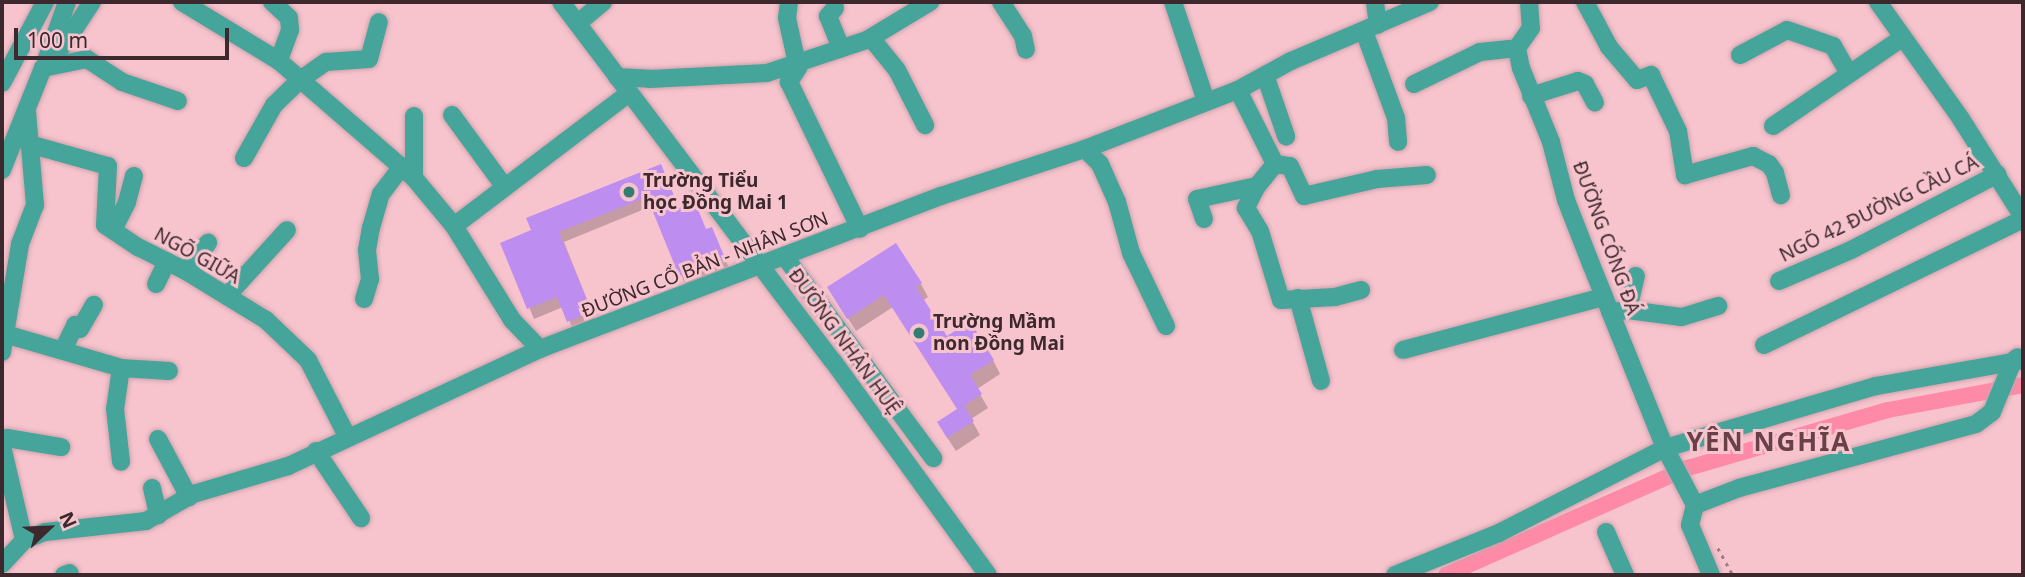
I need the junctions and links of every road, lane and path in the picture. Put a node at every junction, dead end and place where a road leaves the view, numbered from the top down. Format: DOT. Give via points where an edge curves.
graph roads {
  1 [pos="45,2"];
  2 [pos="67,2"];
  3 [pos="92,2"];
  4 [pos="182,2"];
  5 [pos="272,2"];
  6 [pos="561,2"];
  7 [pos="603,2"];
  8 [pos="789,2"];
  9 [pos="930,2"];
  10 [pos="1000,2"];
  11 [pos="1173,2"];
  12 [pos="1375,2"];
  13 [pos="1430,2"];
  14 [pos="1529,2"];
  15 [pos="1585,2"];
  16 [pos="1878,2"];
  17 [pos="835,8"];
  18 [pos="379,22"];
  19 [pos="578,23"];
  20 [pos="1371,28"];
  21 [pos="871,38"];
  22 [pos="1902,38"];
  23 [pos="1517,48"];
  24 [pos="841,49"];
  25 [pos="1026,50"];
  26 [pos="1740,55"];
  27 [pos="279,61"];
  28 [pos="797,64"];
  29 [pos="43,68"];
  30 [pos="1849,74"];
  31 [pos="3,75"];
  32 [pos="1265,75"];
  33 [pos="617,77"];
  34 [pos="300,80"];
  35 [pos="1414,84"];
  36 [pos="1238,89"];
  37 [pos="628,94"];
  38 [pos="1531,96"];
  39 [pos="178,100"];
  40 [pos="1206,101"];
  41 [pos="1595,103"];
  42 [pos="27,111"];
  43 [pos="452,115"];
  44 [pos="414,116"];
  45 [pos="925,125"];
  46 [pos="1773,126"];
  47 [pos="1286,136"];
  48 [pos="1398,142"];
  49 [pos="29,144"];
  50 [pos="1085,149"];
  51 [pos="244,158"];
  52 [pos="1275,164"];
  53 [pos="2,170"];
  54 [pos="408,172"];
  55 [pos="1998,174"];
  56 [pos="1427,175"];
  57 [pos="134,176"];
  58 [pos="504,186"];
  59 [pos="1258,186"];
  60 [pos="1781,195"];
  61 [pos="2023,218"];
  62 [pos="1204,219"];
  63 [pos="454,226"];
  64 [pos="860,229"];
  65 [pos="113,230"];
  66 [pos="287,230"];
  67 [pos="208,243"];
  68 [pos="785,257"];
  69 [pos="167,261"];
  70 [pos="761,265"];
  71 [pos="186,271"];
  72 [pos="1636,276"];
  73 [pos="1779,281"];
  74 [pos="156,284"];
  75 [pos="1361,290"];
  76 [pos="227,296"];
  77 [pos="1298,298"];
  78 [pos="364,299"];
  79 [pos="94,305"];
  80 [pos="1717,306"];
  81 [pos="1614,307"];
  82 [pos="1166,326"];
  83 [pos="3,343"];
  84 [pos="1764,345"];
  85 [pos="852,347"];
  86 [pos="540,349"];
  87 [pos="63,350"];
  88 [pos="1403,350"];
  89 [pos="2020,358"];
  90 [pos="833,361"];
  91 [pos="121,368"];
  92 [pos="169,370"];
  93 [pos="1321,381"];
  94 [pos="347,436"];
  95 [pos="158,439"];
  96 [pos="2,446"];
  97 [pos="61,447"];
  98 [pos="1665,448"];
  99 [pos="316,451"];
  100 [pos="933,458"];
  101 [pos="121,461"];
  102 [pos="152,488"];
  103 [pos="189,497"];
  104 [pos="1692,497"];
  105 [pos="158,515"];
  106 [pos="360,518"];
  107 [pos="1606,532"];
  108 [pos="24,540"];
  109 [pos="2,564"];
  110 [pos="988,575"];
  111 [pos="1395,575"];
  112 [pos="1625,575"];
  113 [pos="1711,575"];
  1 -- 31 [label="street"];
  2 -- 29 [label="street"];
  3 -- 29 [label="street"];
  4 -- 27 [label="street"];
  5 -- 27 [label="street" via="289,18 290,30"];
  6 -- 19 [label="street, ĐƯỜNG NHÂN HUỆ"];
  7 -- 19 [label="street"];
  8 -- 28 [label="street" via="787,19"];
  9 -- 21 [label="street"];
  10 -- 25 [label="street" via="1023,36"];
  11 -- 40 [label="street"];
  12 -- 20 [label="street"];
  13 -- 20 [label="street, ĐƯỜNG CỔ BẢN - NHÂN SƠN"];
  14 -- 23 [label="street" via="1531,28"];
  15 -- 60 [label="street" via="1609,47 1637,80 1651,75 1678,131 1685,175 1753,156 1769,164"];
  16 -- 22 [label="street"];
  17 -- 24 [label="street" via="828,16"];
  18 -- 34 [label="street" via="369,59 326,62"];
  19 -- 33 [label="street, ĐƯỜNG NHÂN HUỆ"];
  20 -- 32 [label="street, ĐƯỜNG CỔ BẢN - NHÂN SƠN"];
  20 -- 48 [label="street" via="1396,118"];
  21 -- 24 [label="street"];
  21 -- 45 [label="street" via="897,70"];
  22 -- 30 [label="street"];
  22 -- 55 [label="street"];
  23 -- 35 [label="street" via="1480,52"];
  23 -- 38 [label="street, ĐƯỜNG CỐNG ĐÁ"];
  24 -- 28 [label="street"];
  26 -- 30 [label="street" via="1787,30 1833,46"];
  27 -- 34 [label="street"];
  28 -- 33 [label="street" via="748,75"];
  28 -- 64 [label="street" via="789,82"];
  29 -- 39 [label="street" via="87,59 122,82"];
  29 -- 42 [label="street"];
  30 -- 46 [label="street"];
  32 -- 36 [label="street, ĐƯỜNG CỔ BẢN - NHÂN SƠN"];
  32 -- 47 [label="street"];
  33 -- 37 [label="street, ĐƯỜNG NHÂN HUỆ"];
  34 -- 51 [label="street" via="274,105"];
  34 -- 54 [label="street"];
  36 -- 40 [label="street, ĐƯỜNG CỔ BẢN - NHÂN SƠN"];
  36 -- 52 [label="street"];
  37 -- 58 [label="street"];
  37 -- 70 [label="street, ĐƯỜNG NHÂN HUỆ"];
  38 -- 41 [label="street" via="1578,81 1585,84"];
  38 -- 81 [label="street, ĐƯỜNG CỐNG ĐÁ" via="1566,200"];
  40 -- 50 [label="street, ĐƯỜNG CỔ BẢN - NHÂN SƠN"];
  42 -- 49 [label="street"];
  42 -- 53 [label="street"];
  43 -- 58 [label="street"];
  44 -- 54 [label="street"];
  49 -- 65 [label="street" via="108,166 105,225"];
  49 -- 83 [label="street" via="34,205 20,244"];
  50 -- 64 [label="street, ĐƯỜNG CỔ BẢN - NHÂN SƠN" via="941,196"];
  50 -- 82 [label="street" via="1100,164 1117,202 1131,253"];
  52 -- 56 [label="street" via="1290,166 1304,197 1377,179"];
  52 -- 59 [label="street"];
  54 -- 63 [label="street"];
  54 -- 78 [label="street" via="381,194 367,250 370,279"];
  55 -- 61 [label="street"];
  55 -- 73 [label="street, NGÕ 42 ĐƯỜNG CẦU CÁ" via="1851,250"];
  57 -- 65 [label="street"];
  58 -- 63 [label="street"];
  59 -- 62 [label="street" via="1197,199"];
  59 -- 77 [label="street" via="1246,208 1260,231 1281,300"];
  61 -- 84 [label="street"];
  63 -- 86 [label="street" via="512,320"];
  64 -- 68 [label="street, ĐƯỜNG CỔ BẢN - NHÂN SƠN"];
  65 -- 69 [label="street, NGÕ GIỮA"];
  66 -- 76 [label="street"];
  67 -- 71 [label="street"];
  68 -- 70 [label="street, ĐƯỜNG CỔ BẢN - NHÂN SƠN"];
  68 -- 85 [label="street"];
  69 -- 71 [label="street, NGÕ GIỮA"];
  69 -- 74 [label="street"];
  70 -- 86 [label="street, ĐƯỜNG CỔ BẢN - NHÂN SƠN"];
  70 -- 90 [label="street, ĐƯỜNG NHÂN HUỆ"];
  71 -- 76 [label="street, NGÕ GIỮA"];
  72 -- 81 [label="street"];
  75 -- 77 [label="street" via="1335,297"];
  76 -- 94 [label="street, NGÕ GIỮA" via="266,320 308,360"];
  77 -- 93 [label="street"];
  79 -- 87 [label="street" via="80,329 75,326"];
  80 -- 81 [label="street" via="1682,317"];
  81 -- 88 [label="street"];
  81 -- 98 [label="street, ĐƯỜNG CỐNG ĐÁ"];
  83 -- 87 [label="street"];
  85 -- 90 [label="street"];
  85 -- 100 [label="street"];
  86 -- 94 [label="street, ĐƯỜNG CỔ BẢN - NHÂN SƠN"];
  87 -- 91 [label="street"];
  89 -- 98 [label="street" via="1876,386"];
  89 -- 104 [label="street" via="1992,412 1976,424"];
  90 -- 110 [label="street, ĐƯỜNG NHÂN HUỆ"];
  91 -- 92 [label="street"];
  91 -- 101 [label="street" via="115,409"];
  94 -- 99 [label="street, ĐƯỜNG CỔ BẢN - NHÂN SƠN"];
  95 -- 103 [label="street"];
  96 -- 97 [label="street" via="7,438"];
  96 -- 108 [label="street"];
  98 -- 104 [label="street, ĐƯỜNG CỐNG ĐÁ"];
  98 -- 111 [label="street" via="1499,533"];
  99 -- 103 [label="street, ĐƯỜNG CỔ BẢN - NHÂN SƠN" via="288,466"];
  99 -- 106 [label="street"];
  102 -- 105 [label="street"];
  103 -- 105 [label="street, ĐƯỜNG CỔ BẢN - NHÂN SƠN"];
  104 -- 113 [label="street" via="1690,525"];
  105 -- 108 [label="street, ĐƯỜNG CỔ BẢN - NHÂN SƠN" via="146,521 45,532"];
  107 -- 112 [label="street"];
  108 -- 109 [label="street"];
}
